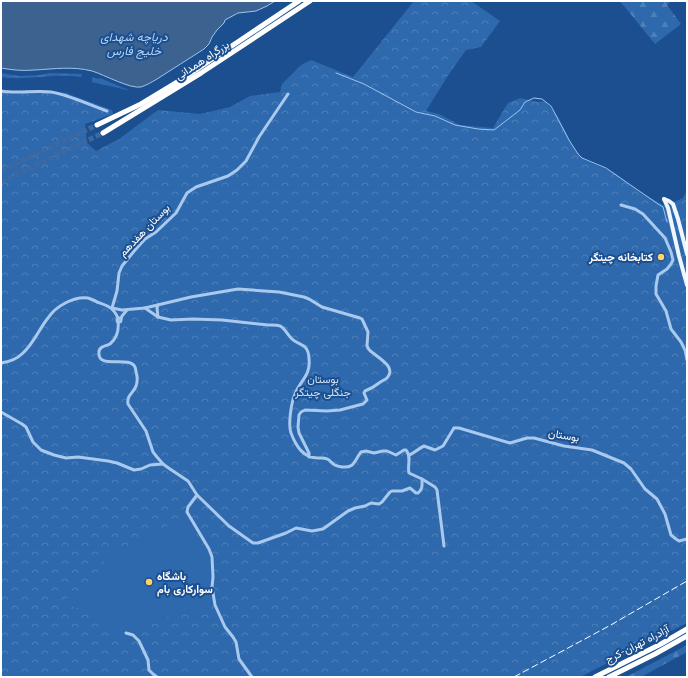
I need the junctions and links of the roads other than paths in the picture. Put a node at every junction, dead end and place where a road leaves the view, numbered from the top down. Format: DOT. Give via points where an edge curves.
graph roads {
  1 [pos="299,1"];
  2 [pos="310,1"];
  3 [pos="1,91"];
  4 [pos="288,94"];
  5 [pos="107,111"];
  6 [pos="98,125"];
  7 [pos="103,134"];
  8 [pos="621,206"];
  9 [pos="681,228"];
  10 [pos="673,233"];
  11 [pos="686,244"];
  12 [pos="677,250"];
  13 [pos="671,252"];
  14 [pos="687,254"];
  15 [pos="679,256"];
  16 [pos="672,258"];
  17 [pos="682,268"];
  18 [pos="687,271"];
  19 [pos="687,285"];
  20 [pos="158,304"];
  21 [pos="112,308"];
  22 [pos="145,308"];
  23 [pos="128,310"];
  24 [pos="158,317"];
  25 [pos="119,319"];
  26 [pos="687,360"];
  27 [pos="1,363"];
  28 [pos="1,412"];
  29 [pos="409,455"];
  30 [pos="309,457"];
  31 [pos="163,464"];
  32 [pos="422,479"];
  33 [pos="197,495"];
  34 [pos="687,539"];
  35 [pos="444,546"];
  36 [pos="687,629"];
  37 [pos="126,633"];
  38 [pos="687,636"];
  39 [pos="157,677"];
  40 [pos="252,677"];
  41 [pos="595,677"];
  42 [pos="609,677"];
  1 -- 6 [label="highway, بزرگراه همدانی" via="178,82"];
  2 -- 7 [label="highway, بزرگراه همدانی"];
  3 -- 5 [label="street" via="56,93"];
  4 -- 21 [label="street, بوستان هفدهم" via="246,161 228,176 196,187 188,193 176,213 135,250 119,273"];
  8 -- 13 [label="street" via="643,214 664,238"];
  9 -- 10 [label="main road" via="674,228"];
  9 -- 10 [label="main road" via="673,204 664,199"];
  9 -- 11 [label="main road"];
  10 -- 12 [label="main road"];
  11 -- 14 [label="main road"];
  12 -- 13 [label="street"];
  12 -- 15 [label="main road"];
  13 -- 16 [label="street"];
  15 -- 16 [label="street"];
  15 -- 17 [label="main road"];
  16 -- 26 [label="street" via="667,269 658,275 656,294 666,312 671,329 685,350"];
  17 -- 18 [label="main road"];
  17 -- 19 [label="main road"];
  20 -- 22 [label="street"];
  20 -- 24 [label="street"];
  20 -- 30 [label="street" via="238,289 279,292 304,297 362,320 368,332 367,346 387,365 388,378 365,391 368,400 363,404 340,410 304,410 299,415 298,427"];
  21 -- 23 [label="street"];
  21 -- 25 [label="street"];
  21 -- 27 [label="street" via="88,298 67,302 48,317 22,355"];
  22 -- 23 [label="street"];
  22 -- 24 [label="street"];
  23 -- 25 [label="street"];
  24 -- 30 [label="street" via="171,320 222,320 281,326 306,348 309,369 293,398 290,430 301,451"];
  25 -- 31 [label="street" via="118,332 114,340 101,348 99,354 104,361 130,363 135,368 138,382 128,404 146,431 153,452"];
  28 -- 31 [label="street" via="26,427 33,442 41,450 54,456 108,461 134,470"];
  29 -- 30 [label="street" via="406,450 396,455 388,450 361,452 349,468 335,466 325,458"];
  29 -- 32 [label="street" via="409,473"];
  29 -- 34 [label="street, بوستان" via="424,446 435,450 443,446 454,428 510,443 534,438 592,450 632,469 645,489 662,507 671,535 679,541"];
  31 -- 33 [label="street" via="188,481"];
  32 -- 33 [label="street" via="422,487 418,493 410,488 392,491 379,504 371,503 348,511 322,529 296,528 258,543 253,543 229,526"];
  32 -- 35 [label="street" via="437,490"];
  33 -- 40 [label="street" via="187,512 212,557 215,605 225,627 236,642 240,659"];
  36 -- 41 [label="highway, آزادراه تهران-کرج"];
  37 -- 39 [label="street" via="139,641 148,660 149,670"];
  38 -- 42 [label="highway"];
}
